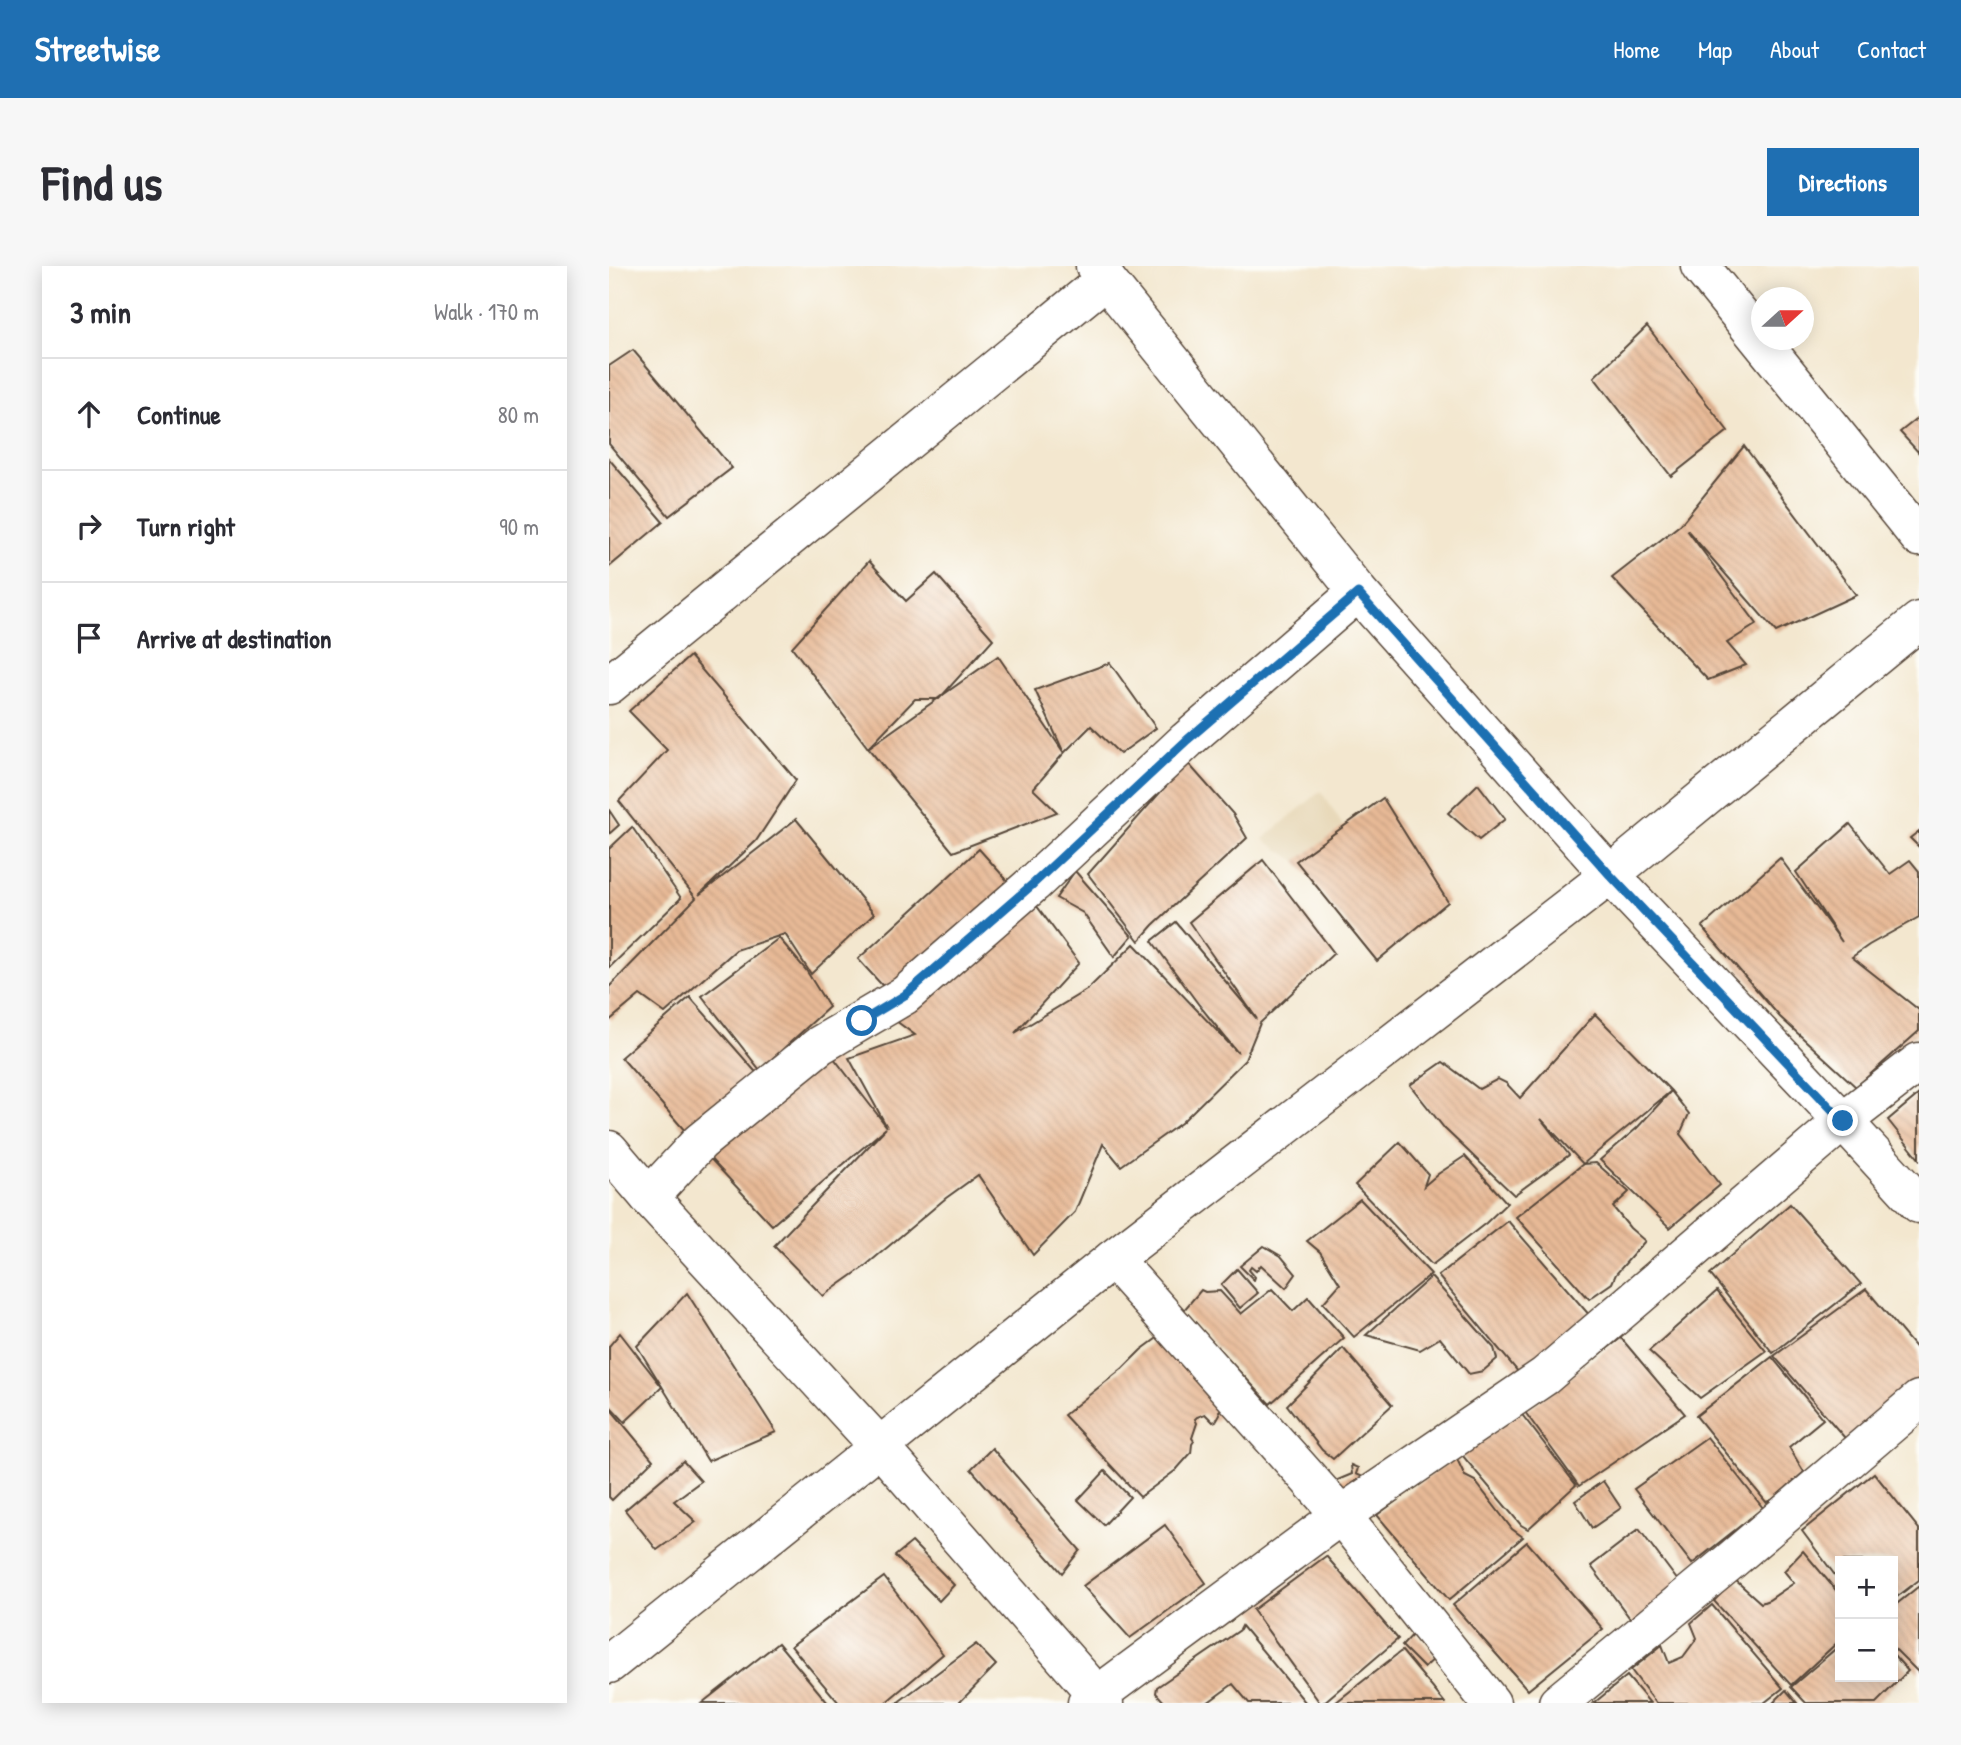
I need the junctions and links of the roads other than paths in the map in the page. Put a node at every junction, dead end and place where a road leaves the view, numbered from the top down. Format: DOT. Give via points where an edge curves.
graph roads {
  1 [pos="1700,266"];
  2 [pos="1100,272"];
  3 [pos="1919,537"];
  4 [pos="1358,593"];
  5 [pos="1919,621"];
  6 [pos="609,685"];
  7 [pos="1610,875"];
  8 [pos="1919,1062"];
  9 [pos="1843,1121"];
  10 [pos="609,1150"];
  11 [pos="649,1197"];
  12 [pos="1919,1204"];
  13 [pos="1113,1259"];
  14 [pos="1919,1400"];
  15 [pos="880,1447"];
  16 [pos="1341,1515"];
  17 [pos="609,1664"];
  18 [pos="1096,1700"];
  19 [pos="1491,1703"];
  20 [pos="1558,1703"];
  1 -- 3 [label="street"];
  2 -- 4 [label="street"];
  2 -- 6 [label="street"];
  4 -- 7 [label="street"];
  4 -- 11 [label="street" via="1187,740 1033,884 905,995 820,1045 699,1142"];
  5 -- 7 [label="street"];
  7 -- 9 [label="street"];
  7 -- 13 [label="street"];
  8 -- 9 [label="street"];
  9 -- 12 [label="street"];
  9 -- 16 [label="street" via="1545,1376"];
  10 -- 11 [label="street"];
  11 -- 15 [label="street"];
  13 -- 15 [label="street"];
  13 -- 16 [label="street"];
  14 -- 20 [label="street"];
  15 -- 17 [label="street"];
  15 -- 18 [label="street"];
  16 -- 18 [label="street"];
  16 -- 19 [label="street"];
}
